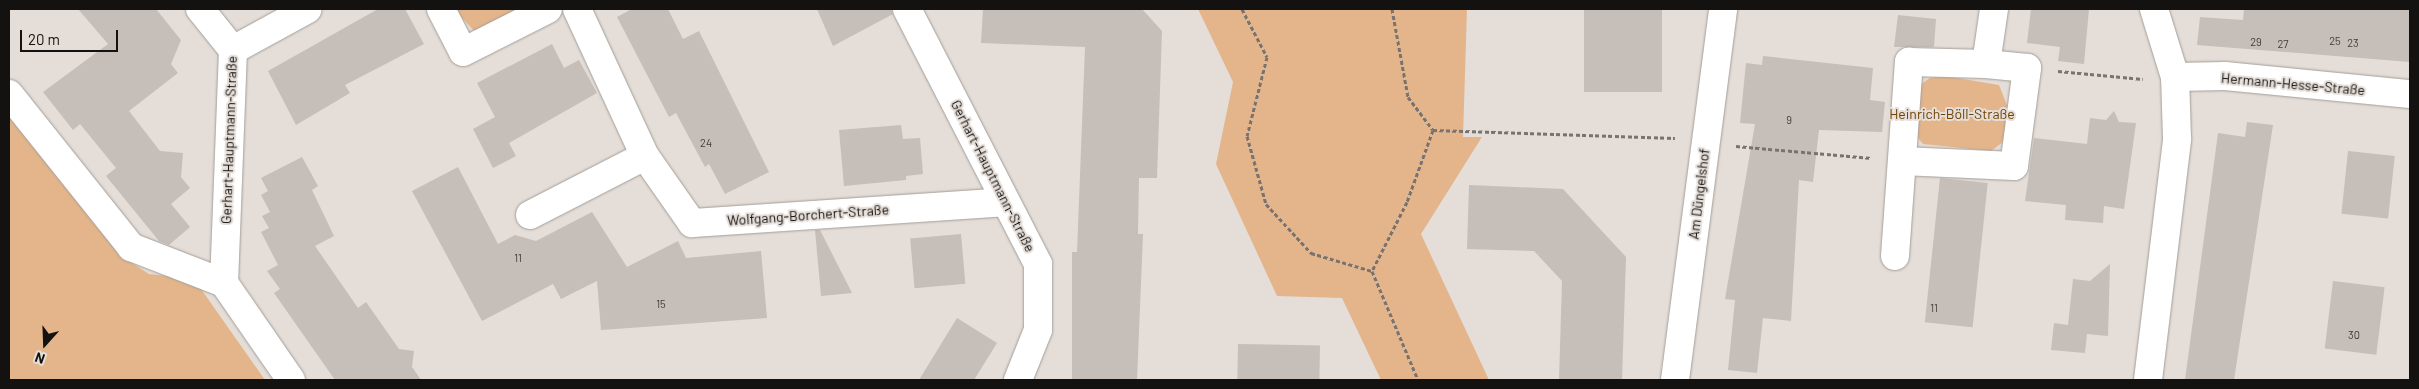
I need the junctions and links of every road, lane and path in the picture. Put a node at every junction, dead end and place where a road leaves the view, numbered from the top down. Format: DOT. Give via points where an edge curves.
graph roads {
  1 [pos="200,9"];
  2 [pos="308,9"];
  3 [pos="442,9"];
  4 [pos="548,9"];
  5 [pos="577,9"];
  6 [pos="907,9"];
  7 [pos="1242,9"];
  8 [pos="1392,9"];
  9 [pos="1724,9"];
  10 [pos="1994,9"];
  11 [pos="2154,9"];
  12 [pos="233,50"];
  13 [pos="1986,64"];
  14 [pos="2027,68"];
  15 [pos="2175,77"];
  16 [pos="9,94"];
  17 [pos="2410,94"];
  18 [pos="1433,130"];
  19 [pos="1706,143"];
  20 [pos="645,156"];
  21 [pos="1902,161"];
  22 [pos="1006,202"];
  23 [pos="530,215"];
  24 [pos="1895,256"];
  25 [pos="1372,271"];
  26 [pos="224,283"];
  27 [pos="291,380"];
  28 [pos="1018,380"];
  29 [pos="1418,380"];
  30 [pos="1675,380"];
  31 [pos="2148,380"];
  1 -- 12 [label="street, Gerhart-Hauptmann-Straße"];
  2 -- 12 [label="street"];
  3 -- 4 [label="street" via="463,52"];
  5 -- 20 [label="street, Wolfgang-Borchert-Straße"];
  6 -- 22 [label="street, Gerhart-Hauptmann-Straße"];
  7 -- 25 [label="path" via="1267,57 1247,136 1266,204 1312,253"];
  8 -- 18 [label="path" via="1408,97"];
  9 -- 19 [label="street, Am Düngelshof"];
  10 -- 13 [label="street"];
  11 -- 15 [label="street"];
  12 -- 26 [label="street, Gerhart-Hauptmann-Straße"];
  13 -- 14 [label="street"];
  13 -- 21 [label="street" via="1909,62"];
  14 -- 15 [label="path" via="2144,79"];
  14 -- 21 [label="street" via="2014,166"];
  15 -- 17 [label="street, Hermann-Hesse-Straße" via="2225,76"];
  15 -- 31 [label="street" via="2176,138"];
  16 -- 26 [label="street" via="131,247"];
  18 -- 19 [label="path" via="1662,136"];
  18 -- 25 [label="path" via="1407,202"];
  19 -- 21 [label="path"];
  19 -- 30 [label="street, Am Düngelshof"];
  20 -- 22 [label="street, Wolfgang-Borchert-Straße" via="692,223"];
  20 -- 23 [label="street"];
  21 -- 24 [label="street"];
  22 -- 28 [label="street, Gerhart-Hauptmann-Straße" via="1038,264 1038,330"];
  25 -- 29 [label="path"];
  26 -- 27 [label="street"];
}
